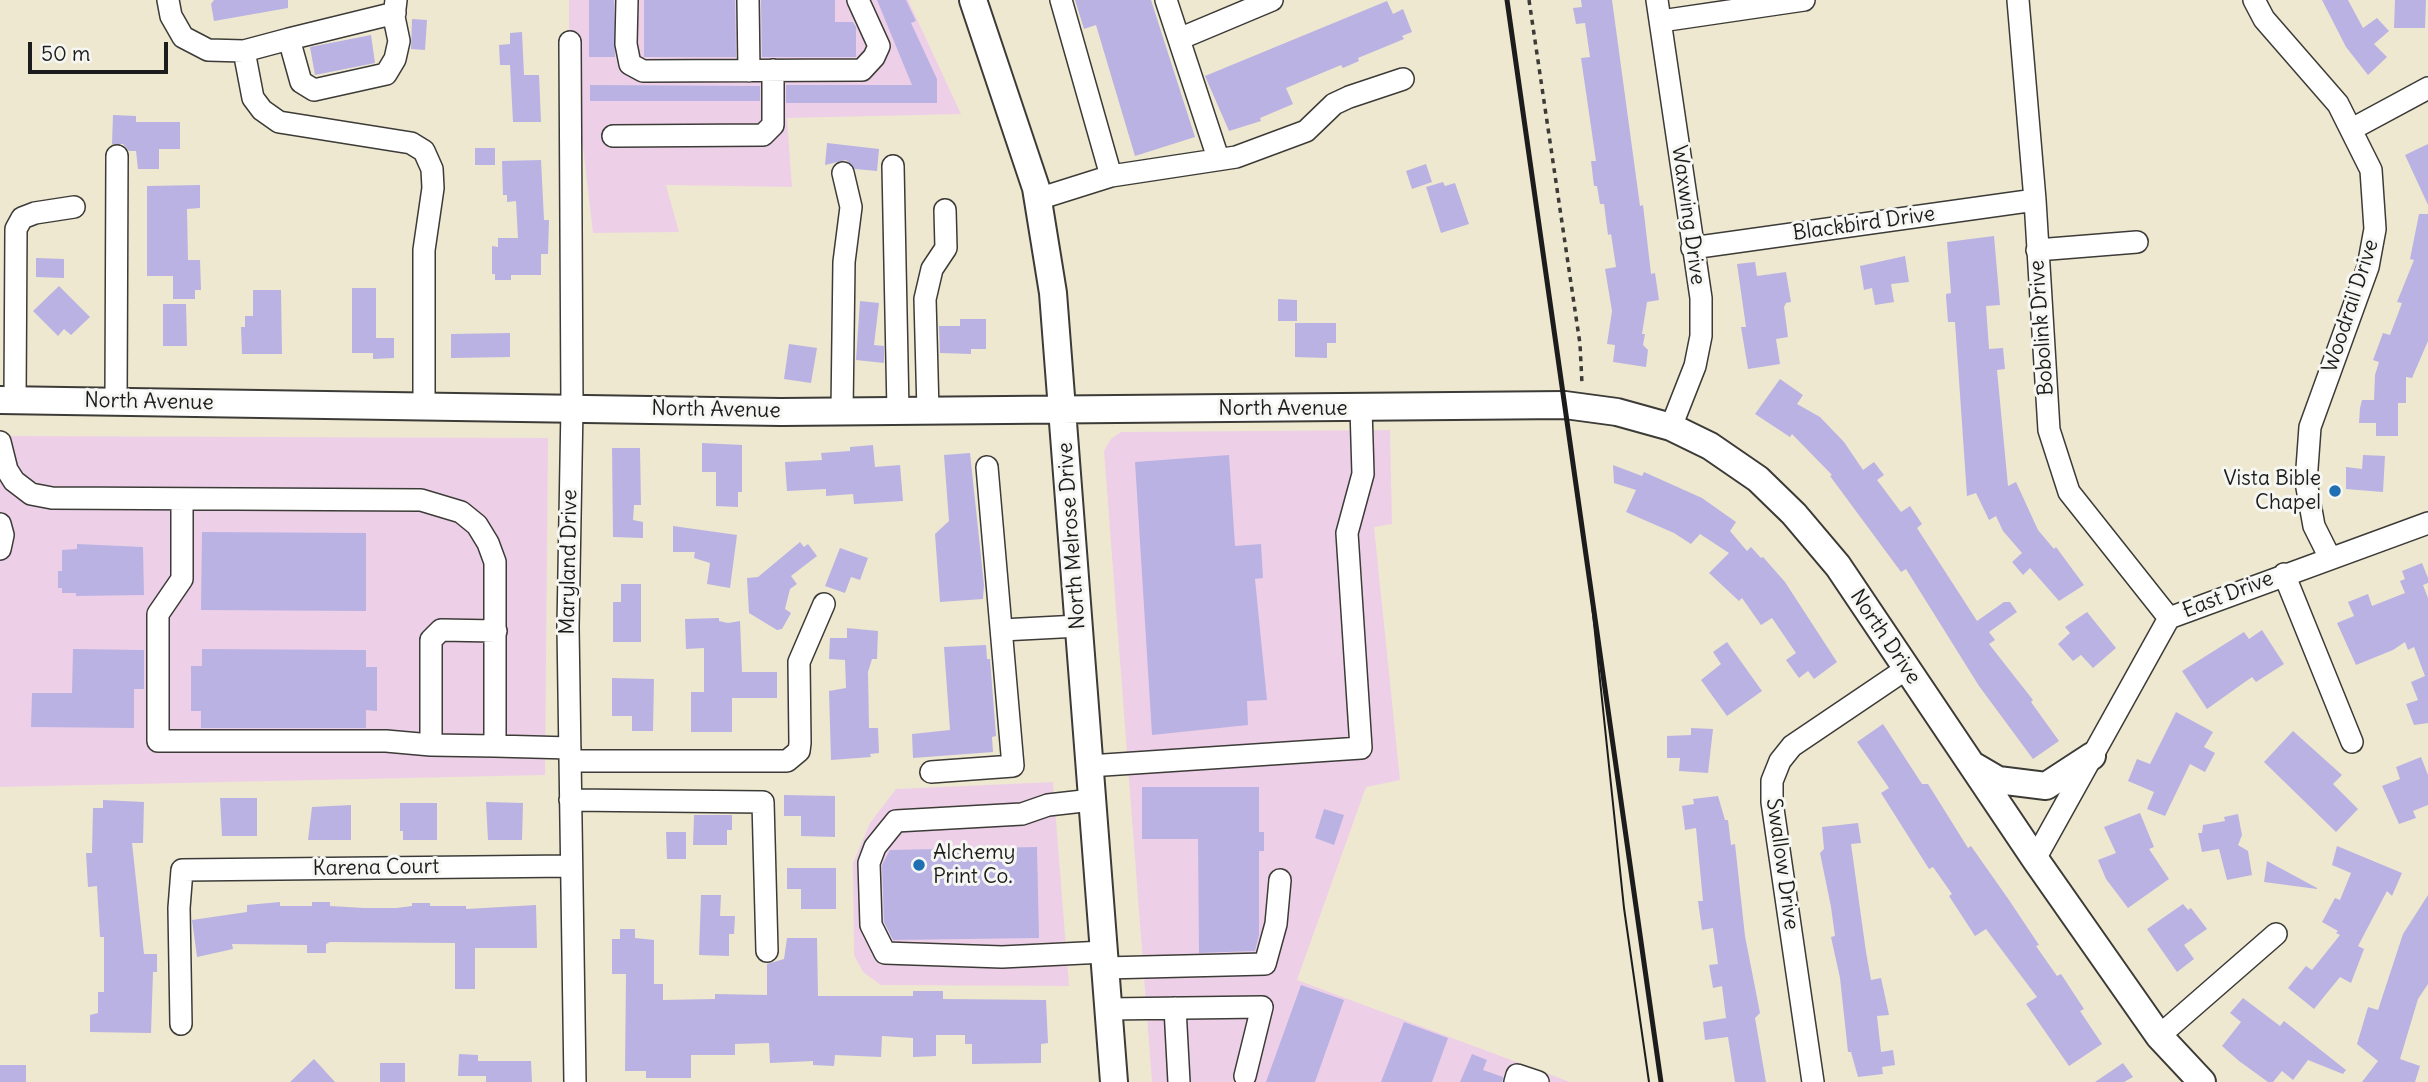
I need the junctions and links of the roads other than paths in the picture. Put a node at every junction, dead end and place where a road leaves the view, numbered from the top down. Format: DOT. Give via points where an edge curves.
graph roads {
  1 [pos="168,0"];
  2 [pos="627,0"];
  3 [pos="748,0"];
  4 [pos="858,0"];
  5 [pos="973,0"];
  6 [pos="1061,0"];
  7 [pos="1166,0"];
  8 [pos="1272,0"];
  9 [pos="1804,0"];
  10 [pos="2018,0"];
  11 [pos="2254,0"];
  12 [pos="395,6"];
  13 [pos="1659,10"];
  14 [pos="289,39"];
  15 [pos="1179,39"];
  16 [pos="570,43"];
  17 [pos="244,51"];
  18 [pos="774,70"];
  19 [pos="749,71"];
  20 [pos="1403,79"];
  21 [pos="2428,88"];
  22 [pos="2352,129"];
  23 [pos="613,136"];
  24 [pos="117,156"];
  25 [pos="1218,158"];
  26 [pos="893,166"];
  27 [pos="843,173"];
  28 [pos="1111,176"];
  29 [pos="1038,199"];
  30 [pos="2035,200"];
  31 [pos="74,207"];
  32 [pos="945,210"];
  33 [pos="2137,242"];
  34 [pos="1692,248"];
  35 [pos="2037,250"];
  36 [pos="8,400"];
  37 [pos="116,401"];
  38 [pos="424,405"];
  39 [pos="572,407"];
  40 [pos="1361,408"];
  41 [pos="1433,408"];
  42 [pos="1062,410"];
  43 [pos="842,411"];
  44 [pos="898,411"];
  45 [pos="928,411"];
  46 [pos="1671,427"];
  47 [pos="0,442"];
  48 [pos="987,467"];
  49 [pos="182,499"];
  50 [pos="2428,523"];
  51 [pos="0,524"];
  52 [pos="0,549"];
  53 [pos="2330,558"];
  54 [pos="2284,574"];
  55 [pos="824,604"];
  56 [pos="2169,618"];
  57 [pos="1079,626"];
  58 [pos="1002,630"];
  59 [pos="496,631"];
  60 [pos="1906,668"];
  61 [pos="2352,742"];
  62 [pos="431,745"];
  63 [pos="495,746"];
  64 [pos="570,754"];
  65 [pos="2092,756"];
  66 [pos="1970,763"];
  67 [pos="1089,766"];
  68 [pos="931,772"];
  69 [pos="570,800"];
  70 [pos="1092,800"];
  71 [pos="2035,859"];
  72 [pos="571,866"];
  73 [pos="1280,880"];
  74 [pos="2276,934"];
  75 [pos="767,951"];
  76 [pos="1105,960"];
  77 [pos="1175,1008"];
  78 [pos="1108,1009"];
  79 [pos="181,1024"];
  80 [pos="2158,1036"];
  81 [pos="1245,1076"];
  82 [pos="575,1082"];
  83 [pos="1114,1082"];
  84 [pos="1179,1082"];
  85 [pos="1515,1082"];
  86 [pos="1538,1082"];
  87 [pos="1813,1082"];
  88 [pos="2202,1082"];
  1 -- 17 [label="street" via="183,37 208,50"];
  2 -- 19 [label="street" via="630,64 643,71"];
  3 -- 19 [label="street"];
  4 -- 18 [label="street" via="879,46 862,70"];
  5 -- 29 [label="main road, North Melrose Drive"];
  6 -- 28 [label="street"];
  7 -- 15 [label="street"];
  8 -- 15 [label="street"];
  9 -- 13 [label="street"];
  10 -- 30 [label="street, Bobolink Drive"];
  11 -- 22 [label="street, Woodrail Drive" via="2264,19 2337,104"];
  12 -- 14 [label="street"];
  12 -- 14 [label="street" via="399,41 387,74 314,90 301,82"];
  13 -- 34 [label="street, Waxwing Drive"];
  14 -- 17 [label="street"];
  15 -- 25 [label="street"];
  16 -- 39 [label="street, Maryland Drive"];
  17 -- 38 [label="street" via="253,98 279,122 411,143 424,151 432,169 433,188 424,250"];
  18 -- 19 [label="street"];
  18 -- 23 [label="street" via="774,125 762,135"];
  20 -- 25 [label="street" via="1335,104 1306,131 1236,157"];
  21 -- 22 [label="street"];
  22 -- 53 [label="street, Woodrail Drive" via="2371,170 2375,229 2368,267 2310,427 2306,482 2314,526"];
  24 -- 37 [label="street"];
  25 -- 28 [label="street"];
  26 -- 44 [label="street"];
  27 -- 43 [label="street" via="851,207 844,262"];
  28 -- 29 [label="street"];
  29 -- 42 [label="main road, North Melrose Drive" via="1054,293"];
  30 -- 34 [label="street, Blackbird Drive"];
  30 -- 35 [label="street, Bobolink Drive"];
  31 -- 36 [label="street" via="22,218 16,229"];
  32 -- 45 [label="street" via="946,248 932,269 925,299"];
  33 -- 35 [label="street"];
  34 -- 46 [label="street, Waxwing Drive" via="1701,298 1701,336 1695,366"];
  35 -- 56 [label="street, Bobolink Drive" via="2049,430 2069,492"];
  36 -- 37 [label="main road, North Avenue"];
  37 -- 38 [label="main road, North Avenue"];
  38 -- 39 [label="main road, North Avenue"];
  39 -- 43 [label="main road, North Avenue"];
  39 -- 64 [label="street, Maryland Drive"];
  40 -- 41 [label="main road, North Avenue"];
  40 -- 42 [label="main road, North Avenue"];
  40 -- 67 [label="street" via="1363,474 1347,533 1361,748"];
  41 -- 46 [label="main road, North Drive" via="1584,408"];
  42 -- 45 [label="main road, North Avenue"];
  42 -- 57 [label="main road, North Melrose Drive"];
  43 -- 44 [label="main road, North Avenue"];
  44 -- 45 [label="main road, North Avenue"];
  46 -- 60 [label="main road, North Drive" via="1710,446 1758,479 1794,514 1838,566"];
  47 -- 49 [label="street" via="7,470 31,494"];
  48 -- 58 [label="street"];
  49 -- 59 [label="street" via="421,500 441,504 469,519 488,543 497,581"];
  49 -- 62 [label="street" via="183,579 158,614 158,741"];
  50 -- 53 [label="street, East Drive"];
  51 -- 52 [label="street"];
  53 -- 54 [label="street, East Drive"];
  54 -- 56 [label="street, East Drive"];
  54 -- 61 [label="street"];
  55 -- 64 [label="street" via="799,662 799,751 787,761"];
  56 -- 65 [label="street, East Drive"];
  57 -- 58 [label="street"];
  57 -- 67 [label="main road, North Melrose Drive"];
  58 -- 68 [label="street" via="1013,766"];
  59 -- 62 [label="street" via="441,630 431,640"];
  59 -- 63 [label="street"];
  60 -- 66 [label="main road, North Drive"];
  60 -- 87 [label="street, Swallow Drive" via="1792,746 1772,781"];
  62 -- 63 [label="street"];
  63 -- 64 [label="street"];
  64 -- 69 [label="street, Maryland Drive"];
  65 -- 66 [label="main road" via="2046,786 1998,780"];
  65 -- 71 [label="street, East Drive"];
  66 -- 71 [label="main road, North Drive"];
  67 -- 70 [label="main road, North Melrose Drive"];
  69 -- 72 [label="street, Maryland Drive"];
  69 -- 75 [label="street" via="763,802"];
  70 -- 76 [label="main road, North Melrose Drive"];
  70 -- 76 [label="street" via="1048,805 1022,814 896,821 875,847 869,863 871,925 885,953"];
  71 -- 80 [label="main road, North Drive"];
  72 -- 79 [label="street, Karena Court" via="182,870"];
  72 -- 82 [label="street, Maryland Drive"];
  73 -- 76 [label="street" via="1276,924 1265,964"];
  74 -- 80 [label="street"];
  76 -- 78 [label="main road, North Melrose Drive"];
  77 -- 78 [label="street"];
  77 -- 81 [label="street" via="1262,1007"];
  77 -- 84 [label="street"];
  78 -- 83 [label="main road, North Melrose Drive"];
  80 -- 88 [label="main road, North Drive"];
  85 -- 86 [label="street" via="1517,1075"];
}
